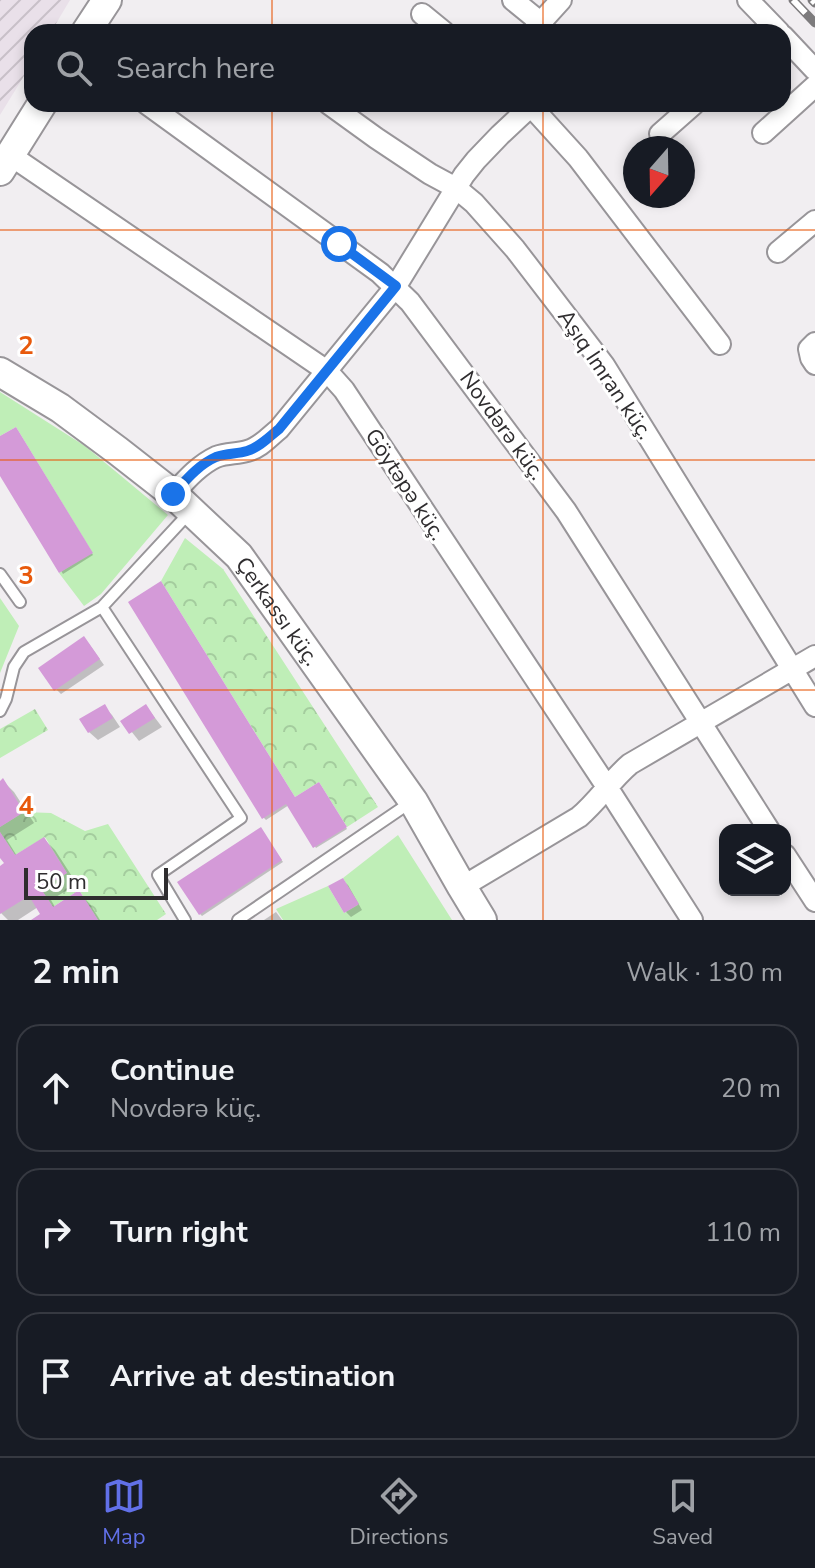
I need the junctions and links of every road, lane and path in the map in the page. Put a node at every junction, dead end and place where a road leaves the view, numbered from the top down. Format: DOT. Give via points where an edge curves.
graph roads {
  1 [pos="513,0"];
  2 [pos="561,0"];
  3 [pos="748,0"];
  4 [pos="422,14"];
  5 [pos="434,24"];
  6 [pos="533,24"];
  7 [pos="539,24"];
  8 [pos="770,24"];
  9 [pos="791,46"];
  10 [pos="815,70"];
  11 [pos="815,86"];
  12 [pos="791,108"];
  13 [pos="37,112"];
  14 [pos="158,112"];
  15 [pos="340,112"];
  16 [pos="523,112"];
  17 [pos="536,112"];
  18 [pos="685,112"];
  19 [pos="786,112"];
  20 [pos="763,133"];
  21 [pos="660,134"];
  22 [pos="5,163"];
  23 [pos="456,188"];
  24 [pos="815,221"];
  25 [pos="778,252"];
  26 [pos="396,286"];
  27 [pos="815,343"];
  28 [pos="720,344"];
  29 [pos="815,364"];
  30 [pos="327,371"];
  31 [pos="0,372"];
  32 [pos="182,502"];
  33 [pos="0,574"];
  34 [pos="20,602"];
  35 [pos="102,607"];
  36 [pos="815,656"];
  37 [pos="792,670"];
  38 [pos="815,706"];
  39 [pos="0,711"];
  40 [pos="699,723"];
  41 [pos="607,787"];
  42 [pos="413,801"];
  43 [pos="765,824"];
  44 [pos="791,864"];
  45 [pos="462,887"];
  46 [pos="815,901"];
  47 [pos="185,920"];
  48 [pos="238,920"];
  49 [pos="482,920"];
  50 [pos="692,920"];
  1 -- 6 [label="street"];
  2 -- 7 [label="street"];
  3 -- 8 [label="street"];
  4 -- 5 [label="street"];
  9 -- 10 [label="street"];
  11 -- 12 [label="street"];
  13 -- 22 [label="street"];
  14 -- 26 [label="street, Novdərə küç."];
  15 -- 23 [label="street, Aşıq İmran küç."];
  16 -- 23 [label="street"];
  17 -- 28 [label="street" via="578,158"];
  18 -- 21 [label="street"];
  19 -- 20 [label="street"];
  22 -- 30 [label="street, Göytəpə küç."];
  23 -- 26 [label="street"];
  23 -- 37 [label="street, Aşıq İmran küç." via="507,239 604,365"];
  24 -- 25 [label="street"];
  26 -- 30 [label="street"];
  26 -- 40 [label="street, Novdərə küç." via="566,511"];
  27 -- 29 [label="street" via="809,349"];
  30 -- 32 [label="street" via="260,445 198,468"];
  30 -- 41 [label="street, Göytəpə küç."];
  31 -- 32 [label="street, Çerkassı küç." via="60,408"];
  32 -- 35 [label="lane"];
  32 -- 42 [label="street, Çerkassı küç." via="254,574"];
  33 -- 34 [label="lane"];
  35 -- 39 [label="lane" via="24,652"];
  35 -- 47 [label="lane" via="241,818 158,875"];
  36 -- 37 [label="street"];
  37 -- 38 [label="street, Aşıq İmran küç."];
  37 -- 40 [label="street"];
  40 -- 41 [label="street" via="630,764"];
  40 -- 43 [label="street, Novdərə küç."];
  41 -- 45 [label="street" via="579,817"];
  41 -- 50 [label="street, Göytəpə küç."];
  42 -- 45 [label="street, Çerkassı küç."];
  42 -- 48 [label="lane"];
  44 -- 46 [label="street"];
  45 -- 49 [label="street, Çerkassı küç."];
}
